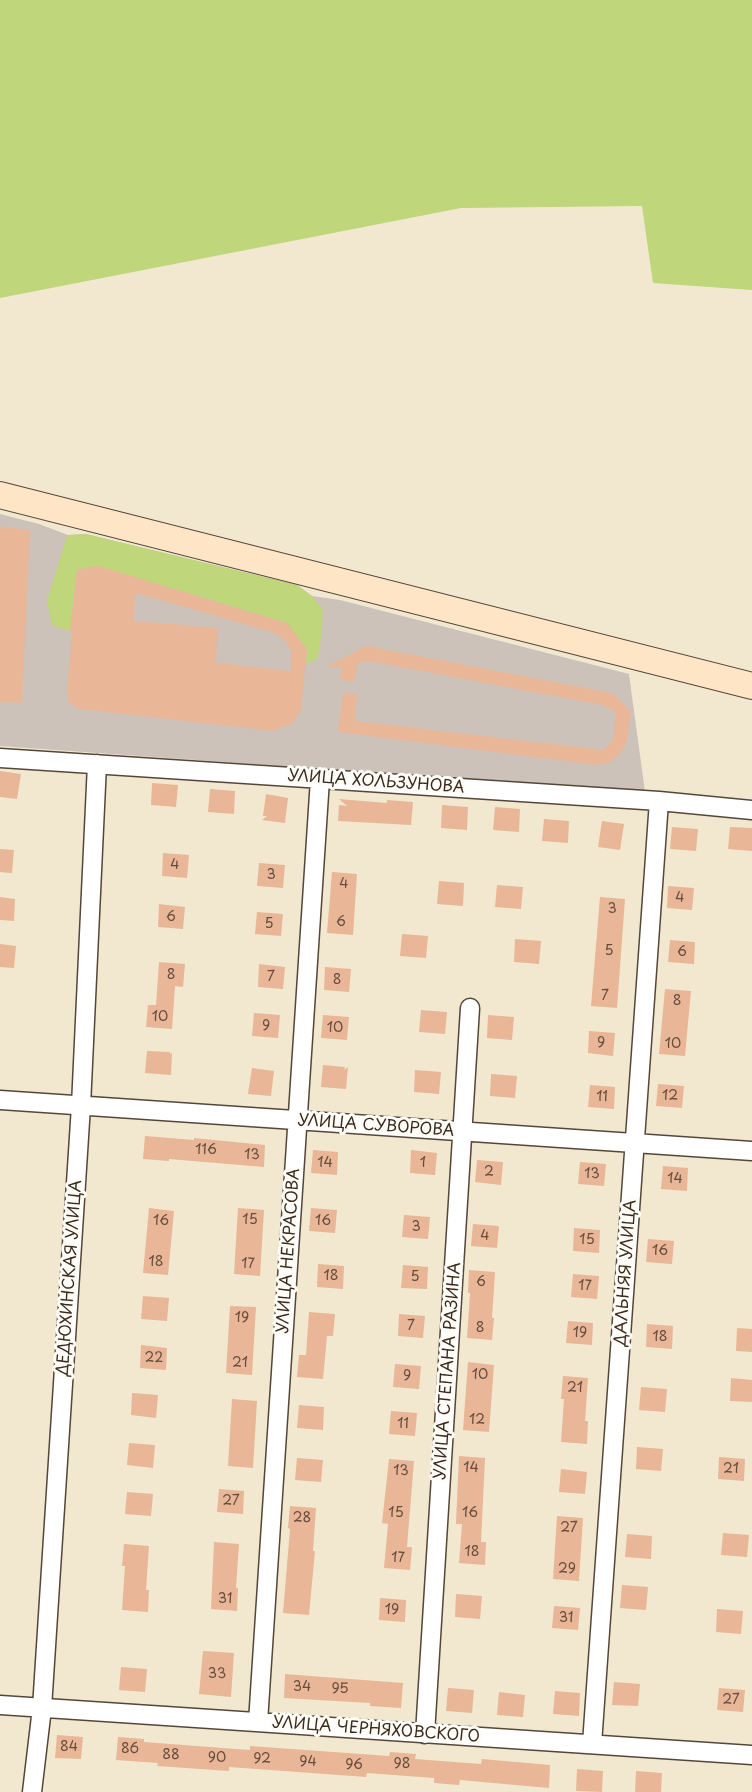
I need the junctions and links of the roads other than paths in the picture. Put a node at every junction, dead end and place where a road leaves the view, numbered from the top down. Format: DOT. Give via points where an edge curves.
graph roads {
  1 [pos="0,495"];
  2 [pos="752,686"];
  3 [pos="0,758"];
  4 [pos="97,764"];
  5 [pos="320,779"];
  6 [pos="659,801"];
  7 [pos="752,810"];
  8 [pos="470,1008"];
  9 [pos="0,1100"];
  10 [pos="81,1106"];
  11 [pos="297,1120"];
  12 [pos="463,1132"];
  13 [pos="636,1144"];
  14 [pos="752,1151"];
  15 [pos="0,1706"];
  16 [pos="42,1708"];
  17 [pos="258,1722"];
  18 [pos="425,1734"];
  19 [pos="592,1744"];
  20 [pos="752,1755"];
  21 [pos="32,1792"];
  1 -- 2 [label="main road"];
  3 -- 4 [label="street, УЛИЦА ХОЛЬЗУНОВА"];
  4 -- 5 [label="street, УЛИЦА ХОЛЬЗУНОВА"];
  4 -- 10 [label="street, ДЕДЮХИНСКАЯ УЛИЦА"];
  5 -- 6 [label="street, УЛИЦА ХОЛЬЗУНОВА"];
  5 -- 11 [label="street, УЛИЦА НЕКРАСОВА"];
  6 -- 7 [label="street, УЛИЦА ХОЛЬЗУНОВА"];
  6 -- 13 [label="street, ДАЛЬНЯЯ УЛИЦА"];
  8 -- 12 [label="street, УЛИЦА СТЕПАНА РАЗИНА"];
  9 -- 10 [label="street, УЛИЦА СУВОРОВА"];
  10 -- 11 [label="street, УЛИЦА СУВОРОВА"];
  10 -- 16 [label="street, ДЕДЮХИНСКАЯ УЛИЦА"];
  11 -- 12 [label="street, УЛИЦА СУВОРОВА"];
  11 -- 17 [label="street, УЛИЦА НЕКРАСОВА"];
  12 -- 13 [label="street, УЛИЦА СУВОРОВА"];
  12 -- 18 [label="street, УЛИЦА СТЕПАНА РАЗИНА"];
  13 -- 14 [label="street, УЛИЦА СУВОРОВА"];
  13 -- 19 [label="street, ДАЛЬНЯЯ УЛИЦА"];
  15 -- 16 [label="street, УЛИЦА ЧЕРНЯХОВСКОГО"];
  16 -- 17 [label="street, УЛИЦА ЧЕРНЯХОВСКОГО"];
  16 -- 21 [label="street, ДЕДЮХИНСКАЯ УЛИЦА"];
  17 -- 18 [label="street, УЛИЦА ЧЕРНЯХОВСКОГО"];
  18 -- 19 [label="street, УЛИЦА ЧЕРНЯХОВСКОГО"];
  19 -- 20 [label="street, УЛИЦА ЧЕРНЯХОВСКОГО"];
}
